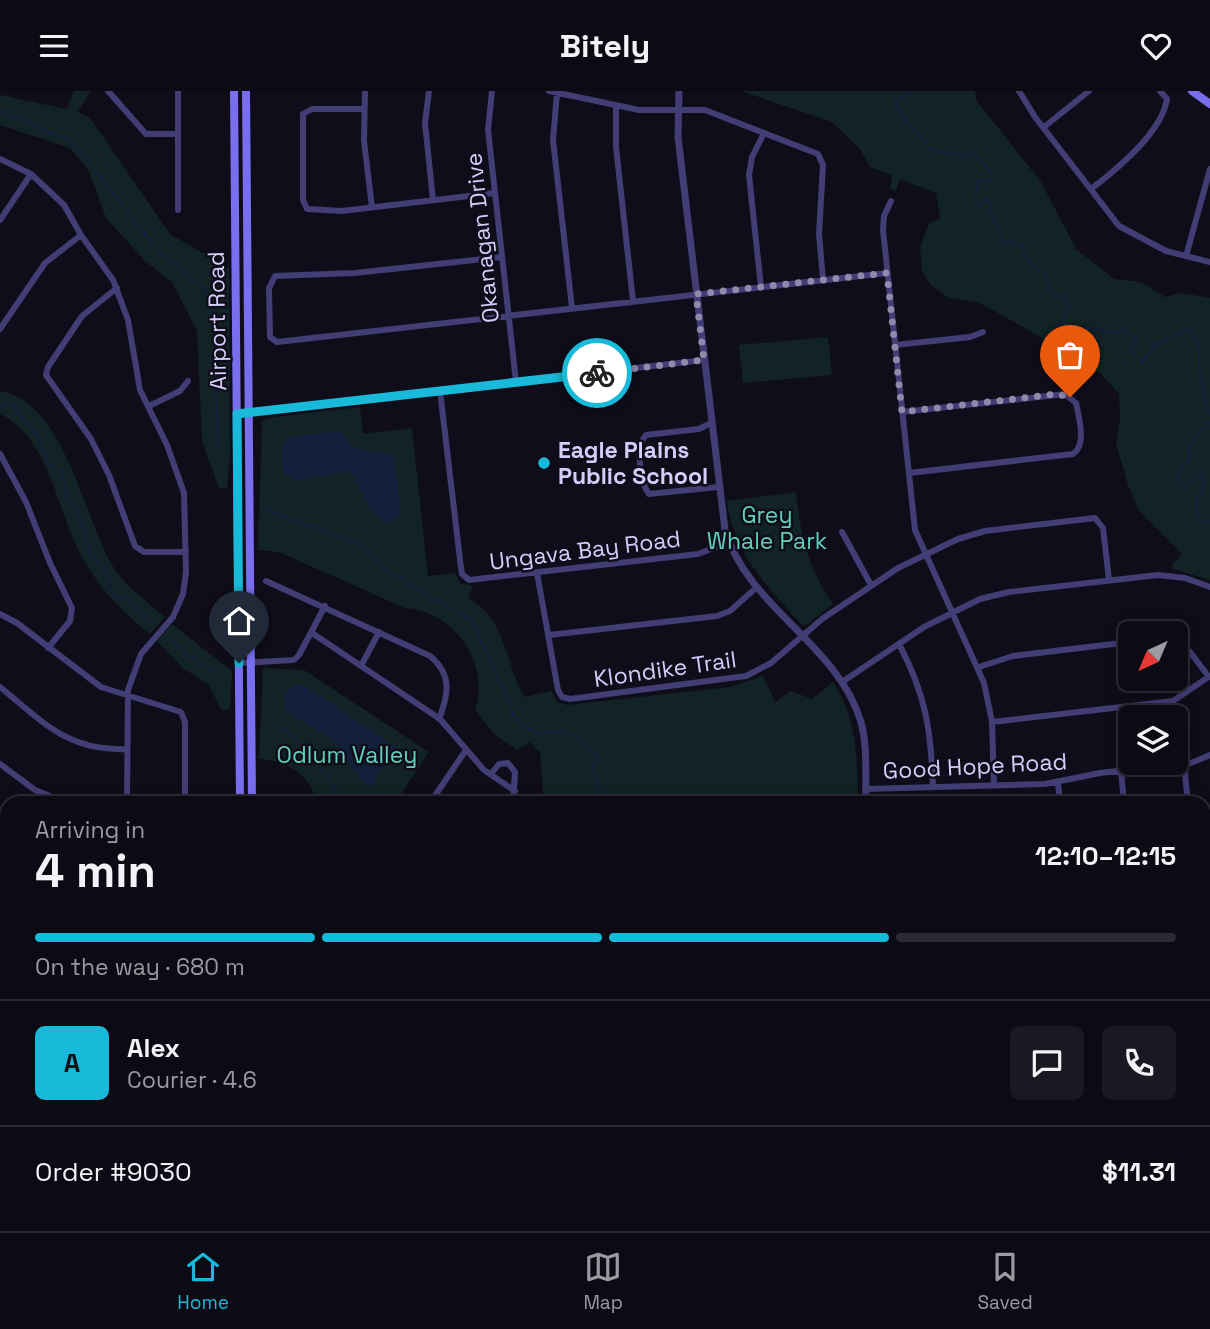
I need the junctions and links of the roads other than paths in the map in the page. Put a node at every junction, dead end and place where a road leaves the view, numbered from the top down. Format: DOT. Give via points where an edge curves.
graph roads {
  1 [pos="108,91"];
  2 [pos="178,91"];
  3 [pos="234,91"];
  4 [pos="246,91"];
  5 [pos="365,91"];
  6 [pos="429,91"];
  7 [pos="492,91"];
  8 [pos="678,91"];
  9 [pos="1019,91"];
  10 [pos="1089,91"];
  11 [pos="1160,91"];
  12 [pos="1192,91"];
  13 [pos="553,92"];
  14 [pos="1210,104"];
  15 [pos="616,105"];
  16 [pos="364,109"];
  17 [pos="678,110"];
  18 [pos="1044,127"];
  19 [pos="178,134"];
  20 [pos="763,135"];
  21 [pos="0,159"];
  22 [pos="1210,169"];
  23 [pos="32,174"];
  24 [pos="1091,189"];
  25 [pos="494,193"];
  26 [pos="433,201"];
  27 [pos="891,201"];
  28 [pos="372,207"];
  29 [pos="178,210"];
  30 [pos="0,221"];
  31 [pos="81,235"];
  32 [pos="1186,256"];
  33 [pos="502,257"];
  34 [pos="1210,262"];
  35 [pos="887,273"];
  36 [pos="823,280"];
  37 [pos="761,287"];
  38 [pos="117,288"];
  39 [pos="696,294"];
  40 [pos="634,301"];
  41 [pos="572,309"];
  42 [pos="508,316"];
  43 [pos="0,329"];
  44 [pos="983,332"];
  45 [pos="895,345"];
  46 [pos="704,360"];
  47 [pos="188,381"];
  48 [pos="516,382"];
  49 [pos="440,391"];
  50 [pos="149,407"];
  51 [pos="902,412"];
  52 [pos="249,413"];
  53 [pos="237,414"];
  54 [pos="711,423"];
  55 [pos="0,454"];
  56 [pos="909,473"];
  57 [pos="718,487"];
  58 [pos="842,532"];
  59 [pos="729,542"];
  60 [pos="186,552"];
  61 [pos="925,554"];
  62 [pos="537,573"];
  63 [pos="1109,580"];
  64 [pos="266,581"];
  65 [pos="871,585"];
  66 [pos="757,587"];
  67 [pos="1210,587"];
  68 [pos="325,606"];
  69 [pos="953,612"];
  70 [pos="0,614"];
  71 [pos="379,632"];
  72 [pos="312,633"];
  73 [pos="549,635"];
  74 [pos="802,636"];
  75 [pos="1118,643"];
  76 [pos="899,644"];
  77 [pos="48,648"];
  78 [pos="1188,651"];
  79 [pos="251,662"];
  80 [pos="239,663"];
  81 [pos="361,667"];
  82 [pos="979,667"];
  83 [pos="1210,677"];
  84 [pos="842,682"];
  85 [pos="0,687"];
  86 [pos="128,695"];
  87 [pos="439,719"];
  88 [pos="992,722"];
  89 [pos="127,749"];
  90 [pos="466,750"];
  91 [pos="1210,755"];
  92 [pos="1188,763"];
  93 [pos="0,764"];
  94 [pos="1118,772"];
  95 [pos="491,774"];
  96 [pos="1121,775"];
  97 [pos="1185,775"];
  98 [pos="1058,782"];
  99 [pos="994,786"];
  100 [pos="933,787"];
  101 [pos="865,789"];
  102 [pos="515,791"];
  103 [pos="50,796"];
  104 [pos="127,796"];
  105 [pos="184,796"];
  106 [pos="240,796"];
  107 [pos="252,796"];
  108 [pos="435,796"];
  109 [pos="514,796"];
  110 [pos="866,796"];
  111 [pos="1059,796"];
  112 [pos="1123,796"];
  113 [pos="1187,796"];
  1 -- 19 [label="street" via="146,134"];
  2 -- 19 [label="street"];
  3 -- 53 [label="main road, Airport Road"];
  4 -- 52 [label="main road, Airport Road"];
  5 -- 16 [label="street"];
  6 -- 26 [label="street" via="425,123"];
  7 -- 25 [label="street, Okanagan Drive" via="488,121"];
  8 -- 17 [label="street"];
  9 -- 18 [label="street"];
  10 -- 18 [label="street"];
  11 -- 24 [label="street" via="1166,105 1151,128 1126,161"];
  12 -- 14 [label="main road"];
  13 -- 15 [label="street"];
  13 -- 41 [label="street" via="553,139"];
  15 -- 17 [label="street"];
  15 -- 40 [label="street" via="616,147"];
  16 -- 28 [label="street"];
  16 -- 28 [label="street" via="310,109 303,114 303,202 311,211"];
  17 -- 20 [label="street" via="714,113"];
  17 -- 39 [label="street"];
  18 -- 24 [label="street"];
  19 -- 29 [label="street"];
  20 -- 36 [label="street" via="818,154 822,161 819,234"];
  20 -- 37 [label="street" via="749,175"];
  21 -- 23 [label="street"];
  22 -- 32 [label="street"];
  23 -- 30 [label="street"];
  23 -- 31 [label="street" via="64,205"];
  24 -- 32 [label="street" via="1119,226 1141,240"];
  25 -- 26 [label="street"];
  25 -- 33 [label="street, Okanagan Drive"];
  26 -- 28 [label="street"];
  27 -- 35 [label="street" via="883,230"];
  31 -- 38 [label="street"];
  31 -- 43 [label="street" via="45,263"];
  32 -- 34 [label="street"];
  33 -- 42 [label="street, Okanagan Drive"];
  33 -- 42 [label="street" via="355,274 275,276 269,288 270,337 277,342"];
  35 -- 36 [label="street"];
  35 -- 45 [label="street"];
  36 -- 37 [label="street"];
  37 -- 39 [label="street"];
  38 -- 50 [label="street" via="128,320 138,382"];
  38 -- 60 [label="street" via="82,316 46,375 97,450 135,546 144,552"];
  39 -- 40 [label="street"];
  39 -- 46 [label="street"];
  40 -- 41 [label="street"];
  41 -- 42 [label="street"];
  42 -- 48 [label="street, Okanagan Drive"];
  44 -- 45 [label="street"];
  45 -- 51 [label="street"];
  46 -- 48 [label="street"];
  46 -- 54 [label="street"];
  47 -- 50 [label="street" via="180,391"];
  48 -- 49 [label="street"];
  49 -- 52 [label="street"];
  49 -- 62 [label="street, Ungava Bay Road" via="461,574 469,580"];
  50 -- 60 [label="street" via="184,493"];
  51 -- 56 [label="street"];
  51 -- 56 [label="street" via="1065,394 1076,403 1081,442 1073,454"];
  52 -- 53 [label="street"];
  52 -- 79 [label="main road, Airport Road"];
  53 -- 80 [label="main road, Airport Road"];
  54 -- 57 [label="street"];
  54 -- 57 [label="street" via="699,429 646,435 640,441 641,459 649,494"];
  55 -- 77 [label="street" via="72,608 70,621"];
  56 -- 61 [label="street" via="915,530"];
  57 -- 59 [label="street"];
  58 -- 65 [label="street"];
  59 -- 62 [label="street, Ungava Bay Road" via="698,554"];
  59 -- 66 [label="street"];
  60 -- 86 [label="street" via="180,602 141,654"];
  61 -- 63 [label="street, Klondike Trail" via="985,531 1095,519 1103,528"];
  61 -- 65 [label="street, Klondike Trail"];
  61 -- 69 [label="street"];
  62 -- 73 [label="street"];
  63 -- 67 [label="street" via="1167,575"];
  63 -- 69 [label="street" via="1001,593"];
  64 -- 68 [label="street"];
  65 -- 74 [label="street, Klondike Trail"];
  66 -- 73 [label="street" via="730,611 717,616"];
  66 -- 74 [label="street"];
  68 -- 71 [label="street"];
  68 -- 72 [label="street"];
  69 -- 76 [label="street"];
  69 -- 82 [label="street"];
  70 -- 77 [label="street"];
  71 -- 81 [label="street"];
  71 -- 87 [label="street" via="425,653 442,667 448,696"];
  72 -- 79 [label="street" via="294,660"];
  72 -- 81 [label="street"];
  73 -- 74 [label="street, Klondike Trail" via="562,697 570,699 739,679 771,663"];
  74 -- 84 [label="street"];
  75 -- 82 [label="street" via="1013,656"];
  76 -- 84 [label="street"];
  76 -- 100 [label="street" via="929,716"];
  77 -- 86 [label="street" via="96,685"];
  78 -- 83 [label="street"];
  79 -- 80 [label="street"];
  79 -- 107 [label="main road, Airport Road"];
  80 -- 106 [label="main road, Airport Road"];
  81 -- 87 [label="street"];
  82 -- 88 [label="street"];
  83 -- 88 [label="street" via="1173,701"];
  84 -- 101 [label="street" via="862,729"];
  85 -- 89 [label="street" via="75,743"];
  86 -- 89 [label="street"];
  86 -- 105 [label="street" via="178,709 184,715"];
  87 -- 90 [label="street"];
  88 -- 99 [label="street"];
  89 -- 104 [label="street"];
  90 -- 95 [label="street"];
  90 -- 108 [label="street"];
  91 -- 92 [label="street, Good Hope Road"];
  93 -- 103 [label="street"];
  94 -- 98 [label="street, Good Hope Road"];
  95 -- 102 [label="street"];
  95 -- 102 [label="street" via="499,764 509,763 515,772"];
  96 -- 112 [label="street"];
  97 -- 113 [label="street"];
  98 -- 99 [label="street, Good Hope Road"];
  98 -- 111 [label="street"];
  99 -- 100 [label="street, Good Hope Road"];
  100 -- 101 [label="street, Good Hope Road"];
  101 -- 110 [label="street"];
  102 -- 109 [label="street"];
}
